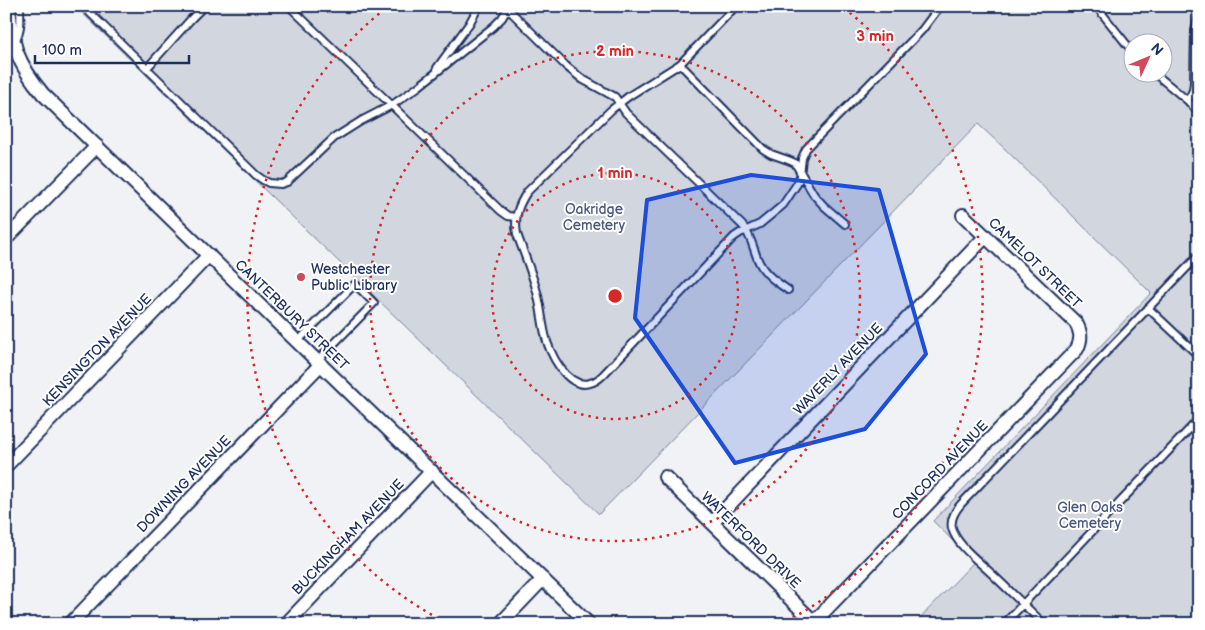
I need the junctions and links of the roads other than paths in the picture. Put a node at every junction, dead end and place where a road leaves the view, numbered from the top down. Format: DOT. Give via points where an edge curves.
graph roads {
  1 [pos="9,6"];
  2 [pos="20,6"];
  3 [pos="83,6"];
  4 [pos="204,6"];
  5 [pos="289,6"];
  6 [pos="479,6"];
  7 [pos="736,6"];
  8 [pos="942,6"];
  9 [pos="1096,6"];
  10 [pos="508,8"];
  11 [pos="1199,15"];
  12 [pos="1122,38"];
  13 [pos="14,43"];
  14 [pos="680,64"];
  15 [pos="147,68"];
  16 [pos="432,75"];
  17 [pos="1165,82"];
  18 [pos="1188,101"];
  19 [pos="619,104"];
  20 [pos="392,105"];
  21 [pos="1199,113"];
  22 [pos="96,146"];
  23 [pos="800,172"];
  24 [pos="963,215"];
  25 [pos="516,217"];
  26 [pos="845,224"];
  27 [pos="746,230"];
  28 [pos="986,236"];
  29 [pos="6,239"];
  30 [pos="209,255"];
  31 [pos="1199,255"];
  32 [pos="788,290"];
  33 [pos="1148,308"];
  34 [pos="1081,336"];
  35 [pos="298,342"];
  36 [pos="1199,356"];
  37 [pos="319,363"];
  38 [pos="1199,419"];
  39 [pos="6,466"];
  40 [pos="432,471"];
  41 [pos="665,477"];
  42 [pos="712,523"];
  43 [pos="543,579"];
  44 [pos="1023,604"];
  45 [pos="815,623"];
  46 [pos="70,624"];
  47 [pos="286,624"];
  48 [pos="500,624"];
  49 [pos="590,624"];
  50 [pos="1004,624"];
  51 [pos="1044,624"];
  1 -- 13 [label="street, CANTERBURY STREET"];
  2 -- 13 [label="lane" via="21,25"];
  3 -- 15 [label="lane"];
  4 -- 15 [label="lane"];
  5 -- 20 [label="lane"];
  6 -- 16 [label="lane"];
  7 -- 14 [label="lane"];
  8 -- 23 [label="lane" via="806,150"];
  9 -- 12 [label="lane"];
  10 -- 16 [label="lane" via="493,27"];
  10 -- 19 [label="lane" via="566,66 582,79 611,94"];
  11 -- 18 [label="lane" via="1195,30 1193,90"];
  13 -- 22 [label="street, CANTERBURY STREET" via="21,64 32,81"];
  14 -- 19 [label="lane"];
  14 -- 23 [label="lane" via="763,149 795,163"];
  15 -- 20 [label="lane" via="256,175 269,183 287,182 334,138"];
  16 -- 20 [label="lane"];
  17 -- 18 [label="lane"];
  18 -- 21 [label="lane"];
  19 -- 25 [label="lane" via="527,192"];
  19 -- 27 [label="lane"];
  20 -- 25 [label="lane" via="504,214"];
  22 -- 29 [label="street"];
  22 -- 30 [label="street, CANTERBURY STREET"];
  23 -- 26 [label="lane" via="814,195"];
  23 -- 27 [label="lane" via="797,184 782,205 760,224"];
  24 -- 28 [label="street, CAMELOT STREET"];
  25 -- 27 [label="lane" via="517,234 538,294 549,350 562,370 582,384 603,376 727,244"];
  27 -- 32 [label="lane" via="760,265"];
  28 -- 34 [label="street, CAMELOT STREET" via="1076,323"];
  28 -- 42 [label="street, WAVERLY AVENUE"];
  30 -- 35 [label="street, CANTERBURY STREET"];
  30 -- 39 [label="street, KENSINGTON AVENUE"];
  31 -- 33 [label="lane"];
  33 -- 36 [label="lane"];
  33 -- 44 [label="lane" via="956,509 951,521 953,533 966,550"];
  34 -- 45 [label="street, CONCORD AVENUE" via="1077,348"];
  35 -- 37 [label="street, CANTERBURY STREET"];
  35 -- 37 [label="lane" via="355,284 374,303"];
  37 -- 40 [label="street, CANTERBURY STREET"];
  37 -- 46 [label="street, DOWNING AVENUE"];
  38 -- 44 [label="lane"];
  40 -- 43 [label="street, CANTERBURY STREET"];
  40 -- 47 [label="street, BUCKINGHAM AVENUE"];
  41 -- 42 [label="street, WATERFORD DRIVE"];
  42 -- 45 [label="street, WATERFORD DRIVE"];
  43 -- 48 [label="street"];
  43 -- 49 [label="street, CANTERBURY STREET"];
  44 -- 50 [label="lane"];
  44 -- 51 [label="lane"];
}
